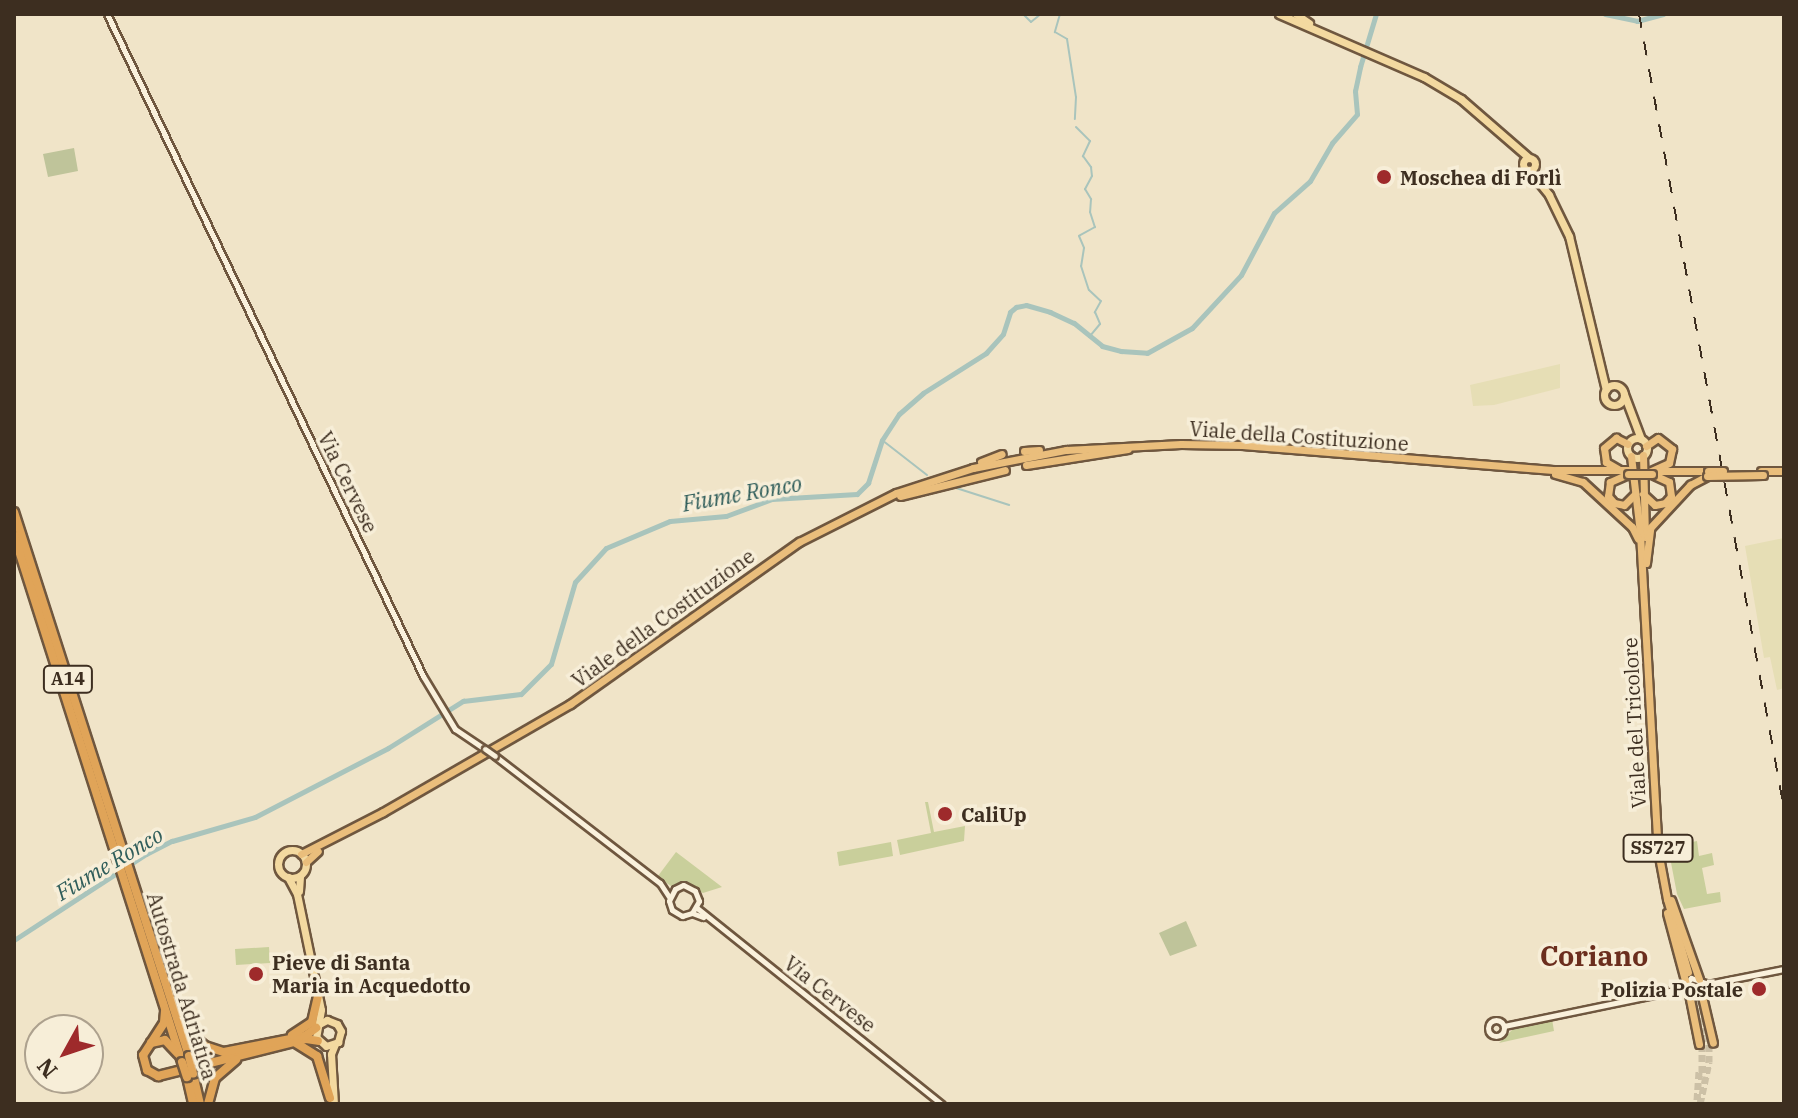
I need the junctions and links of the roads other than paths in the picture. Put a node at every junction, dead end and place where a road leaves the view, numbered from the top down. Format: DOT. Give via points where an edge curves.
graph roads {
  1 [pos="107,14"];
  2 [pos="1279,14"];
  3 [pos="1296,14"];
  4 [pos="1332,37"];
  5 [pos="1600,370"];
  6 [pos="1615,385"];
  7 [pos="1606,390"];
  8 [pos="1624,394"];
  9 [pos="1617,404"];
  10 [pos="1637,442"];
  11 [pos="1117,445"];
  12 [pos="1128,449"];
  13 [pos="1024,451"];
  14 [pos="1002,454"];
  15 [pos="1345,455"];
  16 [pos="1643,455"];
  17 [pos="1631,456"];
  18 [pos="1034,457"];
  19 [pos="1026,465"];
  20 [pos="1501,468"];
  21 [pos="1005,470"];
  22 [pos="1628,472"];
  23 [pos="1652,472"];
  24 [pos="1762,473"];
  25 [pos="1784,473"];
  26 [pos="1555,474"];
  27 [pos="1707,476"];
  28 [pos="1639,492"];
  29 [pos="897,495"];
  30 [pos="1670,502"];
  31 [pos="14,512"];
  32 [pos="14,535"];
  33 [pos="1644,563"];
  34 [pos="546,721"];
  35 [pos="119,848"];
  36 [pos="301,854"];
  37 [pos="306,862"];
  38 [pos="300,876"];
  39 [pos="288,877"];
  40 [pos="660,883"];
  41 [pos="675,889"];
  42 [pos="669,897"];
  43 [pos="1669,899"];
  44 [pos="136,903"];
  45 [pos="695,911"];
  46 [pos="151,956"];
  47 [pos="1690,971"];
  48 [pos="1784,971"];
  49 [pos="1700,980"];
  50 [pos="1686,984"];
  51 [pos="167,987"];
  52 [pos="1671,991"];
  53 [pos="1702,991"];
  54 [pos="1688,994"];
  55 [pos="318,996"];
  56 [pos="330,1021"];
  57 [pos="318,1026"];
  58 [pos="1504,1026"];
  59 [pos="286,1038"];
  60 [pos="149,1043"];
  61 [pos="296,1043"];
  62 [pos="321,1043"];
  63 [pos="1713,1043"];
  64 [pos="335,1044"];
  65 [pos="1699,1044"];
  66 [pos="247,1051"];
  67 [pos="186,1059"];
  68 [pos="190,1076"];
  69 [pos="332,1102"];
  70 [pos="193,1104"];
  71 [pos="200,1104"];
  72 [pos="208,1104"];
  73 [pos="940,1104"];
  1 -- 40 [label="main road, Via Cervese, bridge" via="418,666 452,725"];
  2 -- 4 [label="main road"];
  3 -- 4 [label="main road"];
  4 -- 5 [label="main road" via="1461,99 1526,160 1557,209 1576,256"];
  5 -- 6 [label="main road"];
  5 -- 7 [label="main road"];
  6 -- 7 [label="main road"];
  6 -- 8 [label="main road"];
  7 -- 9 [label="main road" via="1607,401"];
  8 -- 9 [label="main road"];
  8 -- 10 [label="main road"];
  9 -- 10 [label="main road" via="1632,419"];
  10 -- 16 [label="main road"];
  10 -- 17 [label="main road"];
  10 -- 22 [label="highway" via="1613,439 1603,452 1608,465"];
  10 -- 23 [label="highway" via="1655,439 1672,449 1671,460"];
  11 -- 13 [label="highway"];
  11 -- 15 [label="highway, Viale della Costituzione" via="1242,445"];
  11 -- 18 [label="highway, Viale della Costituzione"];
  12 -- 15 [label="highway, Viale della Costituzione" via="1245,448"];
  12 -- 18 [label="highway, Viale della Costituzione"];
  12 -- 19 [label="highway"];
  14 -- 29 [label="highway"];
  15 -- 20 [label="highway, Viale della Costituzione"];
  16 -- 17 [label="main road"];
  16 -- 28 [label="highway"];
  17 -- 28 [label="highway"];
  18 -- 29 [label="highway, Viale della Costituzione"];
  20 -- 22 [label="highway, Viale della Costituzione"];
  20 -- 26 [label="highway"];
  21 -- 29 [label="highway"];
  22 -- 23 [label="highway, bridge"];
  22 -- 26 [label="highway"];
  22 -- 28 [label="highway" via="1610,482 1608,496 1624,505"];
  23 -- 24 [label="highway, bridge"];
  23 -- 27 [label="highway"];
  23 -- 30 [label="highway" via="1669,482"];
  24 -- 25 [label="highway"];
  24 -- 27 [label="highway, bridge"];
  26 -- 33 [label="highway" via="1583,482 1628,524"];
  27 -- 30 [label="highway"];
  28 -- 30 [label="highway" via="1650,503"];
  28 -- 33 [label="highway"];
  29 -- 34 [label="highway, Viale della Costituzione" via="799,546"];
  30 -- 33 [label="highway" via="1649,531"];
  31 -- 35 [label="highway, Autostrada Adriatica / A14"];
  32 -- 35 [label="highway, Autostrada Adriatica / A14"];
  33 -- 43 [label="highway, Viale del Tricolore / SS727" via="1655,818"];
  34 -- 36 [label="highway"];
  34 -- 37 [label="highway"];
  35 -- 44 [label="highway, Autostrada Adriatica / A14"];
  36 -- 37 [label="main road"];
  36 -- 39 [label="main road" via="290,851 280,859 280,869"];
  37 -- 38 [label="main road"];
  38 -- 39 [label="main road"];
  38 -- 56 [label="main road"];
  39 -- 55 [label="main road" via="297,894"];
  40 -- 41 [label="main road, Via Cervese"];
  40 -- 42 [label="main road, Via Cervese"];
  41 -- 42 [label="main road"];
  41 -- 45 [label="main road, Via Cervese" via="683,885 695,891"];
  42 -- 45 [label="main road, Via Cervese" via="676,913"];
  43 -- 47 [label="highway, Viale del Tricolore / SS727"];
  43 -- 49 [label="highway"];
  43 -- 50 [label="highway" via="1668,924"];
  44 -- 46 [label="highway, Autostrada Adriatica / A14"];
  44 -- 51 [label="highway, Autostrada Adriatica / A14"];
  45 -- 73 [label="main road, Via Cervese"];
  46 -- 60 [label="highway, A14" via="166,1015"];
  46 -- 67 [label="highway, Autostrada Adriatica / A14"];
  48 -- 49 [label="main road" via="1708,984"];
  48 -- 53 [label="main road"];
  49 -- 50 [label="main road" via="1691,978"];
  49 -- 53 [label="main road"];
  50 -- 52 [label="main road"];
  50 -- 54 [label="main road"];
  51 -- 66 [label="highway, A14" via="199,1042 224,1052"];
  51 -- 67 [label="highway, Autostrada Adriatica / A14"];
  52 -- 54 [label="main road"];
  52 -- 58 [label="main road"];
  53 -- 54 [label="main road"];
  53 -- 63 [label="highway"];
  54 -- 65 [label="highway"];
  55 -- 57 [label="main road"];
  55 -- 59 [label="highway, A14" via="312,1022"];
  56 -- 57 [label="main road"];
  56 -- 64 [label="main road" via="341,1031"];
  57 -- 59 [label="highway" via="305,1036"];
  57 -- 62 [label="main road"];
  59 -- 66 [label="highway, A14"];
  60 -- 66 [label="highway, A14" via="144,1064 158,1076"];
  60 -- 67 [label="highway" via="165,1040"];
  61 -- 62 [label="highway"];
  61 -- 66 [label="highway, A14"];
  61 -- 69 [label="highway" via="318,1058"];
  62 -- 64 [label="main road"];
  62 -- 69 [label="main road"];
  64 -- 69 [label="main road"];
  66 -- 72 [label="highway, A14" via="221,1072 208,1093"];
  67 -- 68 [label="highway, Autostrada Adriatica / A14, bridge"];
  68 -- 70 [label="highway, Autostrada Adriatica / A14"];
  68 -- 71 [label="highway, Autostrada Adriatica / A14"];
}
